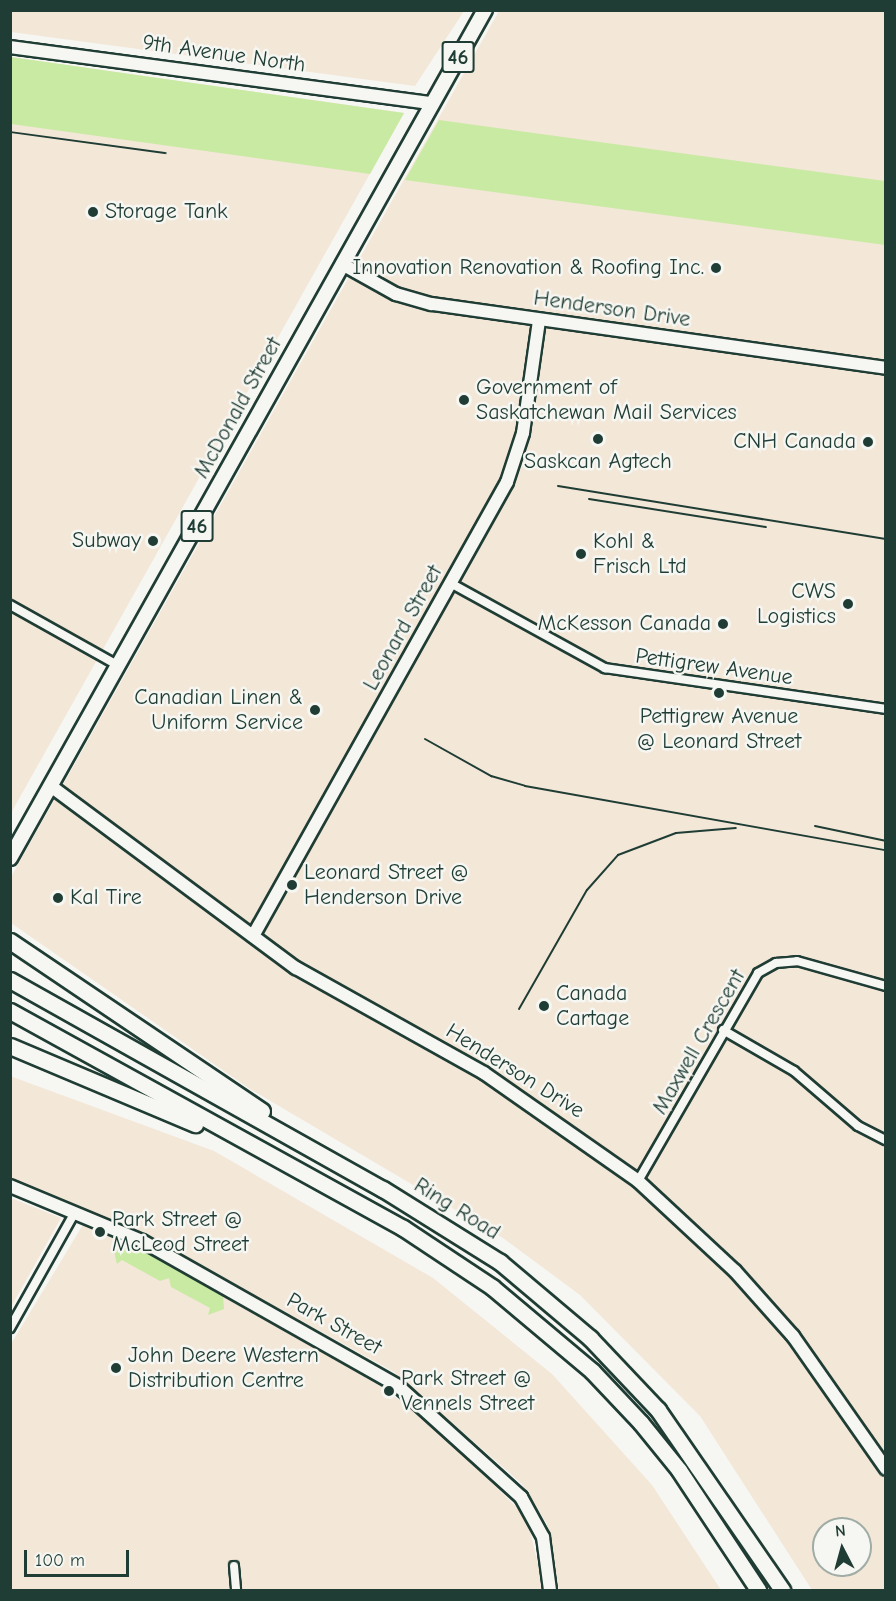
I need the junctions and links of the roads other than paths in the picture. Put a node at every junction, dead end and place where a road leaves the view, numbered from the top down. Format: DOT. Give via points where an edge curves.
graph roads {
  1 [pos="485,10"];
  2 [pos="10,47"];
  3 [pos="431,103"];
  4 [pos="342,264"];
  5 [pos="538,321"];
  6 [pos="885,368"];
  7 [pos="452,584"];
  8 [pos="10,605"];
  9 [pos="119,666"];
  10 [pos="885,709"];
  11 [pos="51,787"];
  12 [pos="10,858"];
  13 [pos="252,936"];
  14 [pos="12,941"];
  15 [pos="10,980"];
  16 [pos="885,986"];
  17 [pos="10,1011"];
  18 [pos="723,1030"];
  19 [pos="10,1046"];
  20 [pos="885,1140"];
  21 [pos="294,1169"];
  22 [pos="638,1181"];
  23 [pos="10,1186"];
  24 [pos="383,1189"];
  25 [pos="75,1212"];
  26 [pos="10,1328"];
  27 [pos="885,1469"];
  28 [pos="234,1566"];
  29 [pos="236,1590"];
  30 [pos="550,1590"];
  31 [pos="758,1590"];
  32 [pos="783,1590"];
  1 -- 3 [label="main road, McDonald Street / 46"];
  2 -- 3 [label="street, 9th Avenue North"];
  3 -- 4 [label="main road, McDonald Street / 46"];
  4 -- 5 [label="street, Henderson Drive" via="396,294"];
  4 -- 9 [label="main road, McDonald Street / 46"];
  5 -- 6 [label="street, Henderson Drive"];
  5 -- 7 [label="street, Leonard Street" via="516,460"];
  7 -- 10 [label="street, Pettigrew Avenue" via="605,668"];
  7 -- 13 [label="street, Leonard Street"];
  8 -- 9 [label="street"];
  9 -- 11 [label="main road, McDonald Street / 46"];
  11 -- 12 [label="main road, McDonald Street / 46"];
  11 -- 13 [label="street, Henderson Drive"];
  13 -- 22 [label="street, Henderson Drive" via="296,968 484,1073"];
  14 -- 24 [label="highway"];
  15 -- 24 [label="highway, Ring Road"];
  16 -- 18 [label="street, Maxwell Crescent" via="797,961 776,963 751,979"];
  17 -- 21 [label="highway, Ring Road"];
  18 -- 20 [label="street" via="794,1071 858,1126"];
  18 -- 22 [label="street, Maxwell Crescent"];
  19 -- 21 [label="highway"];
  21 -- 31 [label="highway, Ring Road" via="464,1267 592,1371 679,1470"];
  22 -- 27 [label="street, Henderson Drive" via="735,1271 793,1336"];
  23 -- 25 [label="street, Park Street"];
  24 -- 32 [label="highway, Ring Road" via="500,1262 590,1338 658,1410"];
  25 -- 26 [label="street"];
  25 -- 30 [label="street, Park Street" via="142,1241 398,1386 521,1497 543,1537"];
  28 -- 29 [label="street"];
}
